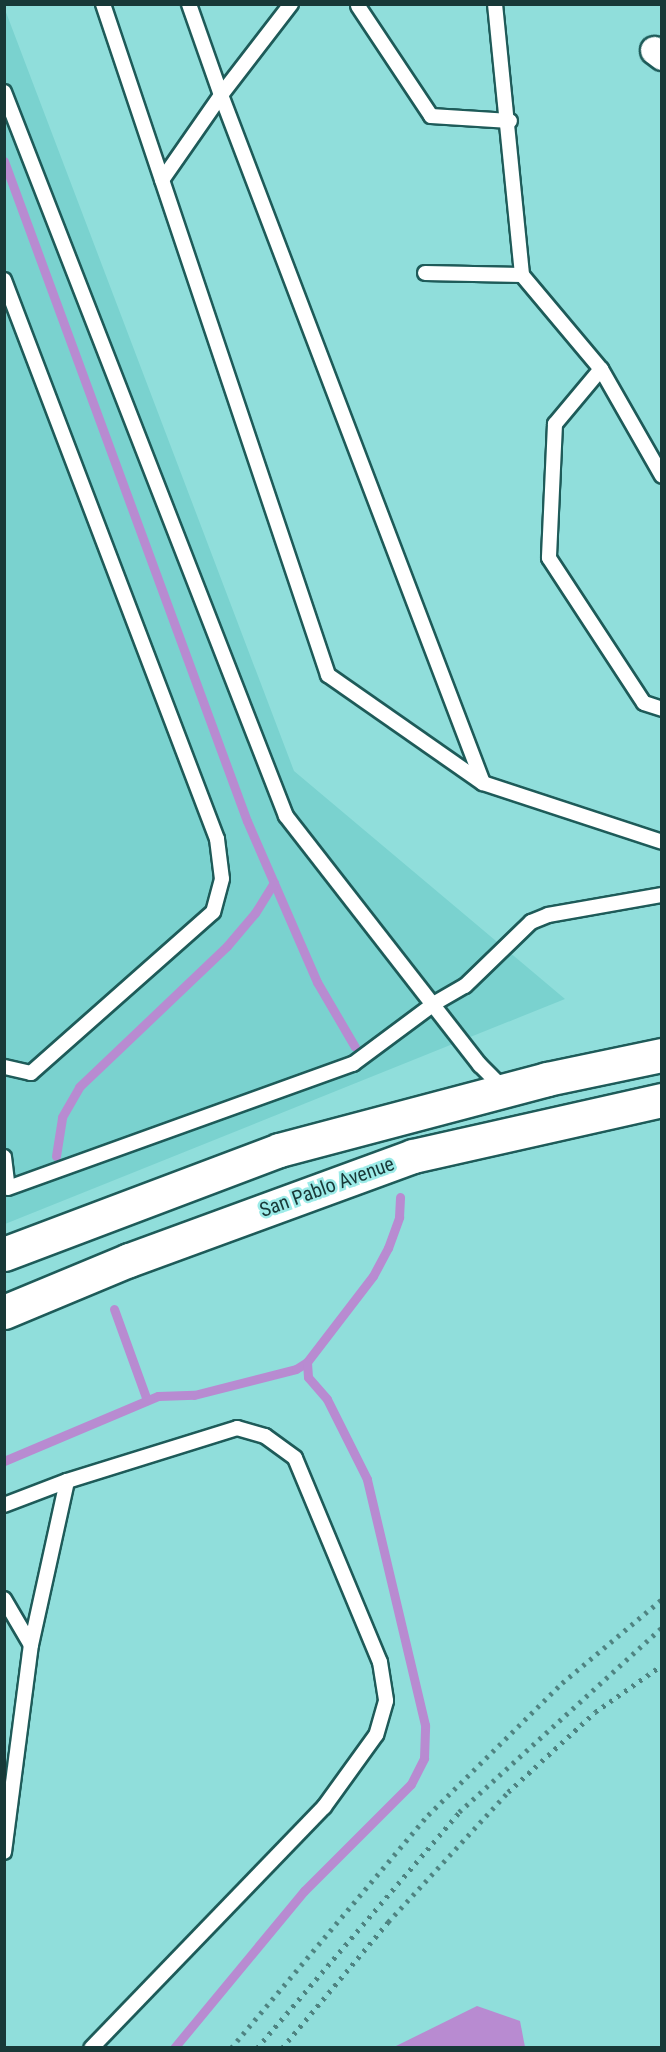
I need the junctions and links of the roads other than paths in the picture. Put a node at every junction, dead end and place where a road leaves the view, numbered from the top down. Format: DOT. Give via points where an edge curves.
graph roads {
  1 [pos="103,4"];
  2 [pos="189,4"];
  3 [pos="291,4"];
  4 [pos="495,4"];
  5 [pos="358,6"];
  6 [pos="4,92"];
  7 [pos="221,95"];
  8 [pos="510,121"];
  9 [pos="162,180"];
  10 [pos="425,273"];
  11 [pos="522,275"];
  12 [pos="4,280"];
  13 [pos="601,369"];
  14 [pos="662,476"];
  15 [pos="662,710"];
  16 [pos="483,783"];
  17 [pos="662,842"];
  18 [pos="662,895"];
  19 [pos="435,1003"];
  20 [pos="662,1055"];
  21 [pos="4,1067"];
  22 [pos="508,1092"];
  23 [pos="662,1100"];
  24 [pos="4,1157"];
  25 [pos="4,1254"];
  26 [pos="4,1312"];
  27 [pos="67,1481"];
  28 [pos="4,1505"];
  29 [pos="4,1599"];
  30 [pos="32,1645"];
  31 [pos="4,1852"];
  32 [pos="91,2048"];
  1 -- 9 [label="lane"];
  2 -- 7 [label="lane"];
  3 -- 7 [label="lane"];
  4 -- 8 [label="lane"];
  5 -- 8 [label="lane" via="431,116"];
  6 -- 19 [label="lane" via="286,816"];
  7 -- 9 [label="lane"];
  7 -- 16 [label="lane"];
  8 -- 11 [label="lane"];
  9 -- 16 [label="lane" via="328,675"];
  10 -- 11 [label="lane"];
  11 -- 13 [label="lane"];
  12 -- 21 [label="lane" via="217,839 222,879 213,912 31,1072"];
  13 -- 14 [label="lane"];
  13 -- 15 [label="lane" via="555,424 549,558 644,704"];
  16 -- 17 [label="lane"];
  18 -- 19 [label="lane" via="548,915 531,922 465,986"];
  19 -- 22 [label="lane" via="480,1065"];
  19 -- 24 [label="lane" via="353,1064 8,1188"];
  20 -- 22 [label="main road, San Pablo Avenue" via="548,1079"];
  22 -- 25 [label="main road, San Pablo Avenue" via="279,1149"];
  23 -- 26 [label="main road, San Pablo Avenue" via="413,1156 129,1260"];
  27 -- 28 [label="lane"];
  27 -- 30 [label="lane"];
  27 -- 32 [label="lane" via="237,1428 265,1436 295,1458 380,1662 386,1701 376,1735 324,1807"];
  29 -- 30 [label="lane"];
  30 -- 31 [label="lane"];
}
